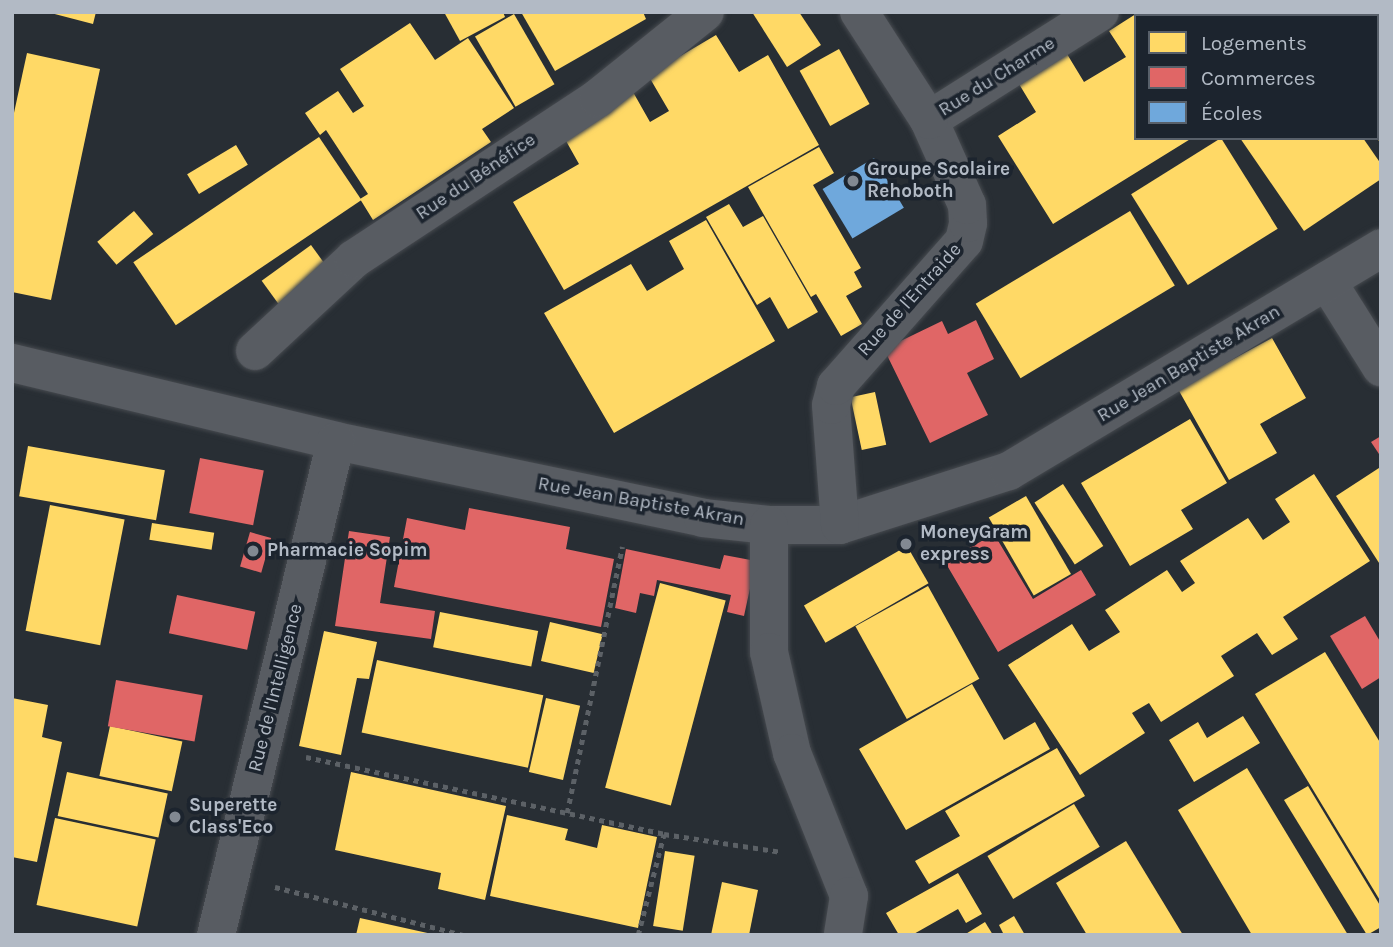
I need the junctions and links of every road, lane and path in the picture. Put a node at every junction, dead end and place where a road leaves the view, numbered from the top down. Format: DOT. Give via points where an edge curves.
graph roads {
  1 [pos="705,12"];
  2 [pos="859,12"];
  3 [pos="1100,12"];
  4 [pos="929,120"];
  5 [pos="1381,248"];
  6 [pos="1327,281"];
  7 [pos="254,351"];
  8 [pos="12,363"];
  9 [pos="1381,367"];
  10 [pos="336,441"];
  11 [pos="631,503"];
  12 [pos="769,525"];
  13 [pos="839,525"];
  14 [pos="261,748"];
  15 [pos="567,813"];
  16 [pos="664,834"];
  17 [pos="836,861"];
  18 [pos="230,876"];
  19 [pos="216,935"];
  20 [pos="463,935"];
  21 [pos="638,935"];
  22 [pos="843,935"];
  1 -- 7 [label="street, Rue du Bénéfice" via="598,98 354,259"];
  2 -- 4 [label="street, Rue de l'Entraide"];
  3 -- 4 [label="street, Rue du Charme"];
  4 -- 13 [label="street, Rue de l'Entraide" via="967,205 968,223 964,241 836,386 831,405"];
  5 -- 6 [label="street, Rue Jean Baptiste Akran"];
  6 -- 9 [label="street"];
  6 -- 13 [label="street, Rue Jean Baptiste Akran" via="1009,471"];
  8 -- 10 [label="street, Rue Jean Baptiste Akran"];
  10 -- 11 [label="street, Rue Jean Baptiste Akran"];
  10 -- 14 [label="street, Rue de l'Intelligence"];
  11 -- 12 [label="street, Rue Jean Baptiste Akran"];
  11 -- 15 [label="path"];
  12 -- 13 [label="street, Rue Jean Baptiste Akran"];
  12 -- 17 [label="street" via="769,652 792,753"];
  14 -- 15 [label="path"];
  14 -- 18 [label="street, Rue de l'Intelligence"];
  15 -- 16 [label="path"];
  16 -- 17 [label="path"];
  16 -- 21 [label="path"];
  17 -- 22 [label="street" via="849,896"];
  18 -- 19 [label="street, Rue de l'Intelligence"];
  18 -- 20 [label="path"];
}
